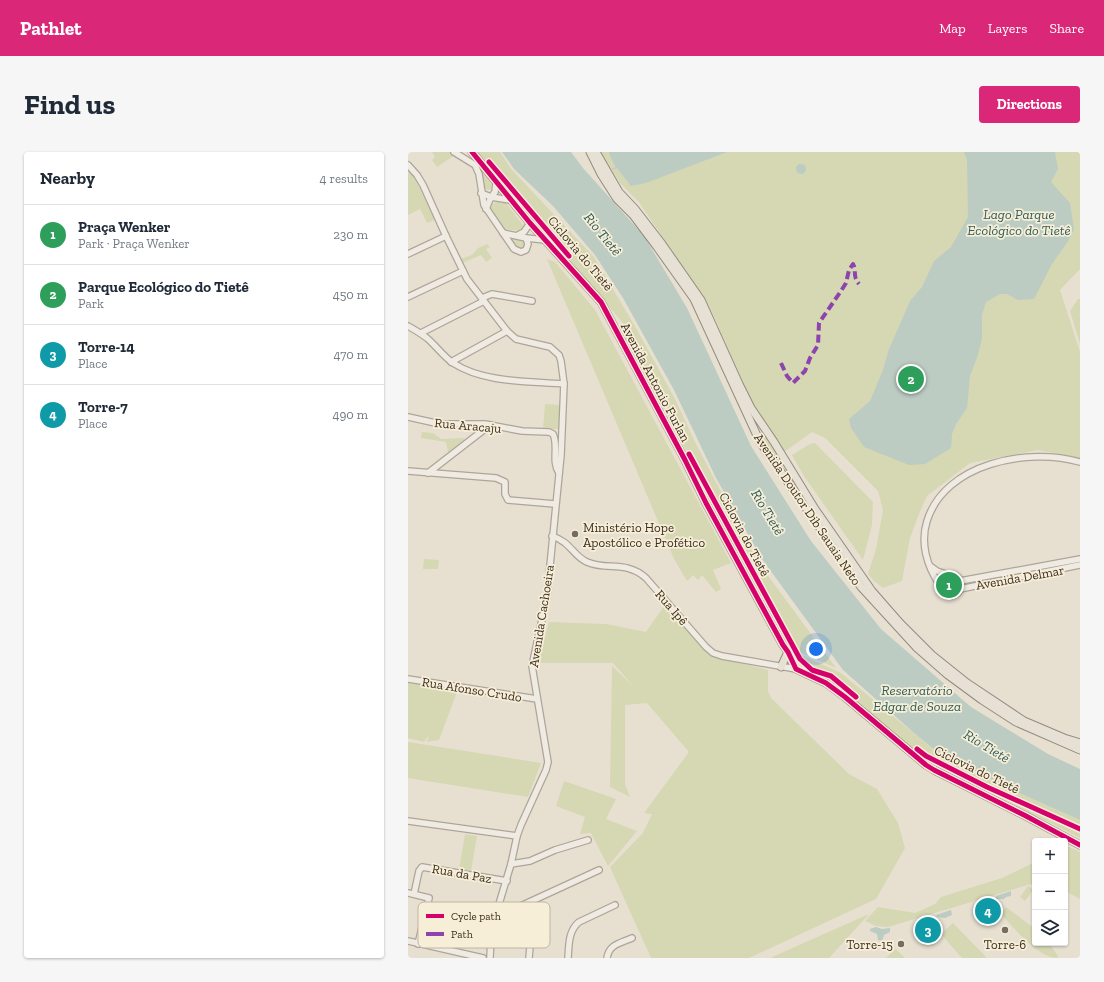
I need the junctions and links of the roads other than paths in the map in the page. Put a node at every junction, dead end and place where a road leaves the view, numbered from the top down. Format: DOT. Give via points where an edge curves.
graph roads {
  1 [pos="454,152"];
  2 [pos="472,152"];
  3 [pos="590,152"];
  4 [pos="596,152"];
  5 [pos="408,165"];
  6 [pos="604,172"];
  7 [pos="496,182"];
  8 [pos="481,193"];
  9 [pos="491,197"];
  10 [pos="510,200"];
  11 [pos="486,209"];
  12 [pos="530,223"];
  13 [pos="503,233"];
  14 [pos="518,235"];
  15 [pos="446,236"];
  16 [pos="526,238"];
  17 [pos="545,240"];
  18 [pos="408,254"];
  19 [pos="462,271"];
  20 [pos="408,297"];
  21 [pos="483,300"];
  22 [pos="532,301"];
  23 [pos="408,326"];
  24 [pos="507,331"];
  25 [pos="421,334"];
  26 [pos="451,362"];
  27 [pos="564,384"];
  28 [pos="408,417"];
  29 [pos="490,425"];
  30 [pos="770,435"];
  31 [pos="760,442"];
  32 [pos="784,458"];
  33 [pos="774,462"];
  34 [pos="1080,462"];
  35 [pos="408,471"];
  36 [pos="428,473"];
  37 [pos="559,473"];
  38 [pos="555,504"];
  39 [pos="552,536"];
  40 [pos="1080,559"];
  41 [pos="928,564"];
  42 [pos="1080,565"];
  43 [pos="946,574"];
  44 [pos="960,581"];
  45 [pos="939,584"];
  46 [pos="960,589"];
  47 [pos="783,645"];
  48 [pos="788,652"];
  49 [pos="781,667"];
  50 [pos="796,669"];
  51 [pos="811,676"];
  52 [pos="408,680"];
  53 [pos="537,699"];
  54 [pos="1080,743"];
  55 [pos="1080,750"];
  56 [pos="408,821"];
  57 [pos="517,836"];
  58 [pos="588,840"];
  59 [pos="1080,845"];
  60 [pos="512,864"];
  61 [pos="599,870"];
  62 [pos="506,881"];
  63 [pos="408,893"];
  64 [pos="414,894"];
  65 [pos="428,902"];
  66 [pos="499,902"];
  67 [pos="533,902"];
  68 [pos="615,904"];
  69 [pos="632,938"];
  70 [pos="408,941"];
  71 [pos="418,944"];
  72 [pos="437,948"];
  73 [pos="490,948"];
  74 [pos="530,948"];
  75 [pos="483,958"];
  76 [pos="490,958"];
  77 [pos="529,958"];
  78 [pos="568,958"];
  79 [pos="607,958"];
  1 -- 8 [label="street" via="475,165 479,174"];
  2 -- 7 [label="main road, Avenida Antonio Furlan"];
  3 -- 6 [label="main road"];
  4 -- 6 [label="main road"];
  5 -- 15 [label="street" via="423,185"];
  6 -- 30 [label="main road, Avenida Doutor Dib Sauaia Neto" via="662,244 700,300 746,399"];
  6 -- 31 [label="main road, Avenida Doutor Dib Sauaia Neto" via="617,199 633,215 694,299"];
  7 -- 9 [label="street" via="495,192"];
  7 -- 10 [label="main road, Avenida Antonio Furlan"];
  8 -- 9 [label="street"];
  8 -- 11 [label="street"];
  9 -- 10 [label="street"];
  9 -- 11 [label="street"];
  10 -- 12 [label="main road, Avenida Antonio Furlan"];
  11 -- 13 [label="street"];
  12 -- 14 [label="street"];
  12 -- 17 [label="main road, Avenida Antonio Furlan"];
  13 -- 14 [label="street"];
  13 -- 16 [label="street" via="517,251 526,250"];
  14 -- 16 [label="street"];
  15 -- 18 [label="street"];
  15 -- 19 [label="street"];
  16 -- 17 [label="street"];
  17 -- 47 [label="main road, Avenida Antonio Furlan" via="601,302"];
  19 -- 20 [label="street"];
  19 -- 21 [label="street"];
  21 -- 22 [label="street" via="487,295 497,295"];
  21 -- 24 [label="street"];
  21 -- 25 [label="street"];
  23 -- 25 [label="street"];
  24 -- 26 [label="street"];
  24 -- 27 [label="street, Avenida Cachoeira" via="516,339 543,344 555,350 561,360"];
  25 -- 26 [label="street"];
  26 -- 27 [label="street" via="481,376"];
  27 -- 37 [label="street, Avenida Cachoeira"];
  28 -- 29 [label="street, Rua Aracaju" via="440,424"];
  29 -- 36 [label="street"];
  29 -- 37 [label="street, Rua Aracaju" via="553,434 555,464"];
  30 -- 31 [label="main road" via="764,436"];
  30 -- 32 [label="main road, Avenida Doutor Dib Sauaia Neto"];
  31 -- 33 [label="main road, Avenida Doutor Dib Sauaia Neto"];
  32 -- 33 [label="main road" via="780,463"];
  32 -- 54 [label="main road, Avenida Doutor Dib Sauaia Neto" via="815,509 872,591 932,655 967,683 1024,721"];
  33 -- 55 [label="main road, Avenida Doutor Dib Sauaia Neto" via="854,579 926,658 1016,722"];
  34 -- 41 [label="street" via="1059,458 1016,458 985,466 967,475 943,493 929,513 924,540"];
  35 -- 36 [label="street"];
  36 -- 38 [label="street" via="500,479 505,482 508,500"];
  37 -- 38 [label="street, Avenida Cachoeira"];
  38 -- 39 [label="street, Avenida Cachoeira"];
  39 -- 49 [label="street, Rua Ipê" via="564,540 587,562 640,572 713,653"];
  39 -- 53 [label="street, Avenida Cachoeira" via="547,596 532,660"];
  40 -- 44 [label="street, Avenida Delmar"];
  41 -- 43 [label="street"];
  41 -- 45 [label="street"];
  42 -- 46 [label="street, Avenida Delmar"];
  43 -- 44 [label="street" via="953,574"];
  43 -- 45 [label="street"];
  44 -- 46 [label="street"];
  45 -- 46 [label="street" via="941,591 946,595 953,595"];
  47 -- 48 [label="main road, Avenida Antonio Furlan"];
  47 -- 51 [label="main road"];
  48 -- 49 [label="main road"];
  48 -- 50 [label="main road, Avenida Antonio Furlan"];
  49 -- 50 [label="street, Rua Ipê"];
  50 -- 51 [label="main road"];
  51 -- 59 [label="main road" via="845,697 926,765"];
  52 -- 53 [label="street, Rua Afonso Crudo"];
  53 -- 57 [label="street, Avenida Cachoeira" via="548,762"];
  56 -- 57 [label="street"];
  57 -- 60 [label="street, Avenida Cachoeira"];
  58 -- 60 [label="street" via="530,861"];
  60 -- 62 [label="street, Avenida Cachoeira"];
  61 -- 67 [label="street"];
  62 -- 64 [label="street, Rua da Paz" via="422,867"];
  62 -- 66 [label="street, Avenida Cachoeira"];
  63 -- 64 [label="street"];
  64 -- 65 [label="street" via="429,898"];
  68 -- 78 [label="street" via="574,926"];
  69 -- 79 [label="street" via="610,948"];
  70 -- 71 [label="street"];
  72 -- 75 [label="street"];
  73 -- 76 [label="street, Avenida Cachoeira"];
  74 -- 77 [label="street"];
}
